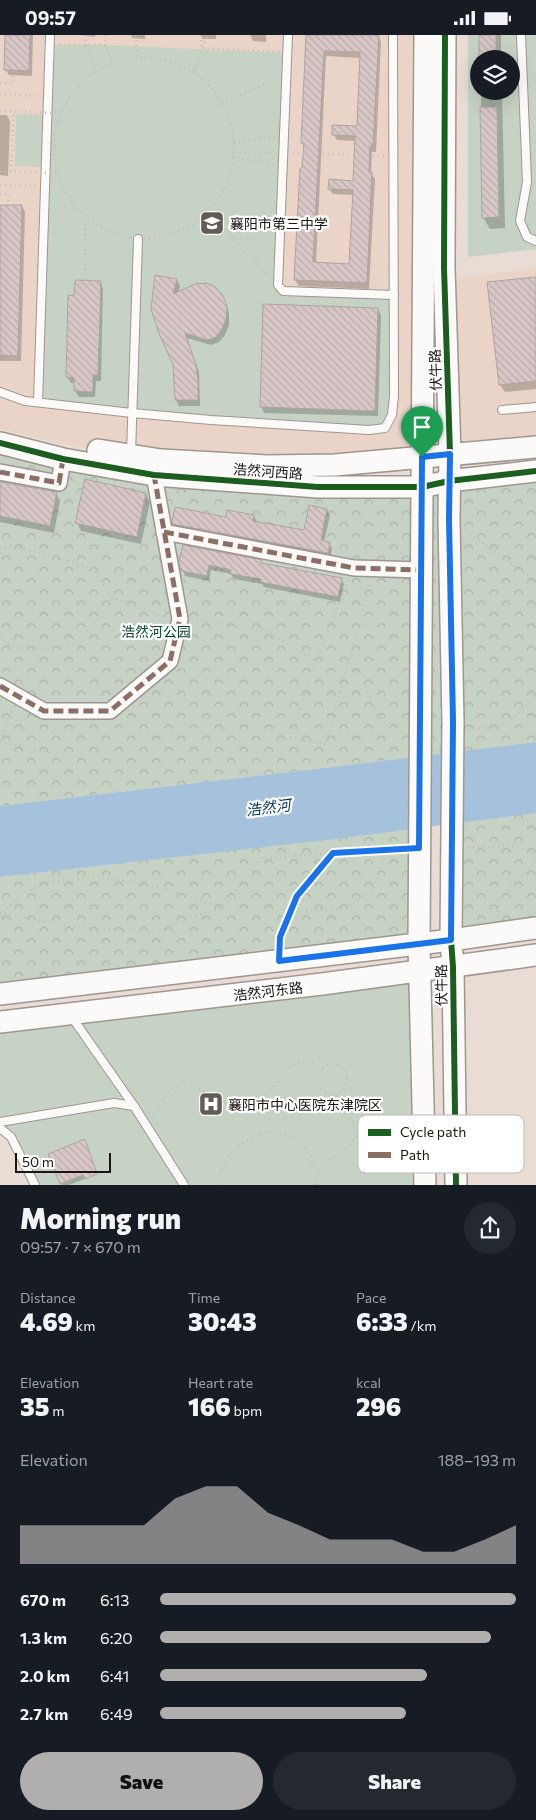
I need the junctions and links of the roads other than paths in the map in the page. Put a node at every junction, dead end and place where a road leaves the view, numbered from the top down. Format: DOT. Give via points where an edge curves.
graph roads {
  1 [pos="50,35"];
  2 [pos="288,35"];
  3 [pos="393,35"];
  4 [pos="424,35"];
  5 [pos="445,35"];
  6 [pos="521,35"];
  7 [pos="138,239"];
  8 [pos="536,241"];
  9 [pos="394,295"];
  10 [pos="0,392"];
  11 [pos="38,402"];
  12 [pos="536,407"];
  13 [pos="502,410"];
  14 [pos="132,413"];
  15 [pos="0,429"];
  16 [pos="0,443"];
  17 [pos="536,447"];
  18 [pos="450,454"];
  19 [pos="131,455"];
  20 [pos="422,457"];
  21 [pos="63,459"];
  22 [pos="536,471"];
  23 [pos="0,472"];
  24 [pos="154,475"];
  25 [pos="449,481"];
  26 [pos="422,487"];
  27 [pos="164,532"];
  28 [pos="421,570"];
  29 [pos="0,686"];
  30 [pos="536,928"];
  31 [pos="451,940"];
  32 [pos="419,944"];
  33 [pos="536,955"];
  34 [pos="453,967"];
  35 [pos="420,971"];
  36 [pos="0,994"];
  37 [pos="70,1014"];
  38 [pos="0,1022"];
  39 [pos="134,1107"];
  40 [pos="423,1115"];
  41 [pos="455,1115"];
  42 [pos="0,1122"];
  43 [pos="0,1128"];
  44 [pos="35,1185"];
  45 [pos="184,1185"];
  1 -- 11 [label="lane"];
  2 -- 9 [label="lane" via="278,285 284,291"];
  3 -- 9 [label="lane"];
  4 -- 20 [label="street"];
  5 -- 18 [label="street, 伏牛路" via="444,268"];
  6 -- 8 [label="lane" via="527,182 520,221 527,237"];
  7 -- 14 [label="lane"];
  9 -- 14 [label="lane" via="394,396 392,415 386,427 369,430"];
  10 -- 11 [label="lane"];
  11 -- 14 [label="lane"];
  12 -- 13 [label="lane"];
  14 -- 19 [label="lane"];
  15 -- 19 [label="street, 浩然河西路" via="67,445"];
  16 -- 21 [label="street, 浩然河西路"];
  17 -- 18 [label="street, 浩然河西路"];
  18 -- 20 [label="street, 浩然河西路"];
  18 -- 25 [label="street, 伏牛路"];
  19 -- 20 [label="street, 浩然河西路" via="161,460 267,466 334,465"];
  20 -- 26 [label="street"];
  21 -- 23 [label="street" via="59,483"];
  21 -- 24 [label="street, 浩然河西路"];
  22 -- 25 [label="street, 浩然河西路"];
  24 -- 26 [label="street, 浩然河西路" via="318,487"];
  24 -- 27 [label="street"];
  25 -- 26 [label="street, 浩然河西路"];
  25 -- 31 [label="street, 伏牛路" via="453,732"];
  26 -- 28 [label="street"];
  27 -- 28 [label="street" via="354,568"];
  27 -- 29 [label="street" via="180,619 170,661 110,711 44,711"];
  28 -- 32 [label="street"];
  30 -- 31 [label="street, 浩然河东路"];
  31 -- 32 [label="street, 浩然河东路"];
  31 -- 34 [label="street, 伏牛路"];
  32 -- 35 [label="street"];
  32 -- 36 [label="street, 浩然河东路"];
  33 -- 34 [label="street, 浩然河东路"];
  34 -- 35 [label="street, 浩然河东路"];
  34 -- 41 [label="street, 伏牛路"];
  35 -- 37 [label="street, 浩然河东路"];
  35 -- 40 [label="street"];
  37 -- 38 [label="street, 浩然河东路"];
  37 -- 39 [label="lane"];
  39 -- 42 [label="lane" via="114,1103"];
  39 -- 45 [label="lane"];
  43 -- 44 [label="lane" via="11,1137"];
}
